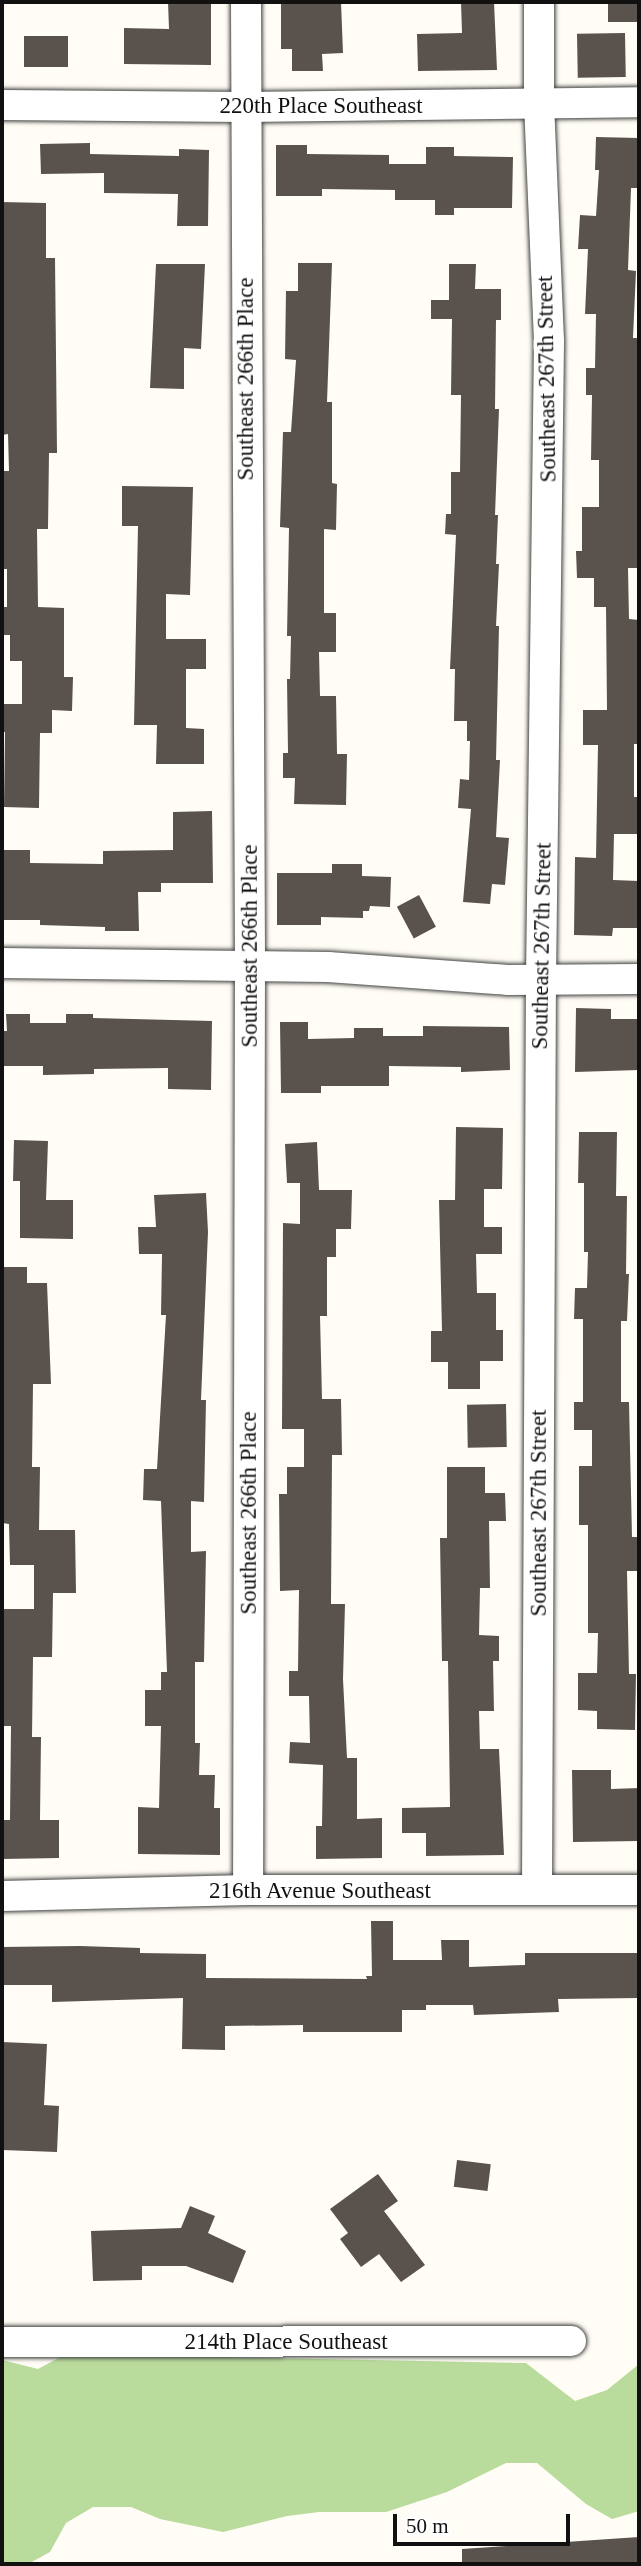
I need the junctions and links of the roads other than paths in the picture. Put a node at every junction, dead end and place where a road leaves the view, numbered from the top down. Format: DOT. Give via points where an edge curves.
graph roads {
  1 [pos="246,2"];
  2 [pos="539,2"];
  3 [pos="639,102"];
  4 [pos="2,104"];
  5 [pos="539,105"];
  6 [pos="244,107"];
  7 [pos="2,963"];
  8 [pos="250,965"];
  9 [pos="541,979"];
  10 [pos="639,979"];
  11 [pos="537,1890"];
  12 [pos="639,1890"];
  13 [pos="248,1891"];
  14 [pos="2,1896"];
  15 [pos="571,2341"];
  16 [pos="2,2342"];
  1 -- 6 [label="street, Southeast 266th Place"];
  2 -- 5 [label="street, Southeast 267th Street"];
  3 -- 5 [label="street, 220th Place Southeast"];
  4 -- 6 [label="street, 220th Place Southeast"];
  5 -- 6 [label="street, 220th Place Southeast"];
  5 -- 9 [label="street, Southeast 267th Street" via="549,341"];
  6 -- 8 [label="street, Southeast 266th Place"];
  7 -- 8 [label="street"];
  8 -- 9 [label="street"];
  8 -- 13 [label="street, Southeast 266th Place"];
  9 -- 10 [label="street"];
  9 -- 11 [label="street, Southeast 267th Street"];
  11 -- 12 [label="street, 216th Avenue Southeast"];
  11 -- 13 [label="street, 216th Avenue Southeast"];
  13 -- 14 [label="street, 216th Avenue Southeast"];
  15 -- 16 [label="street, 214th Place Southeast"];
}
